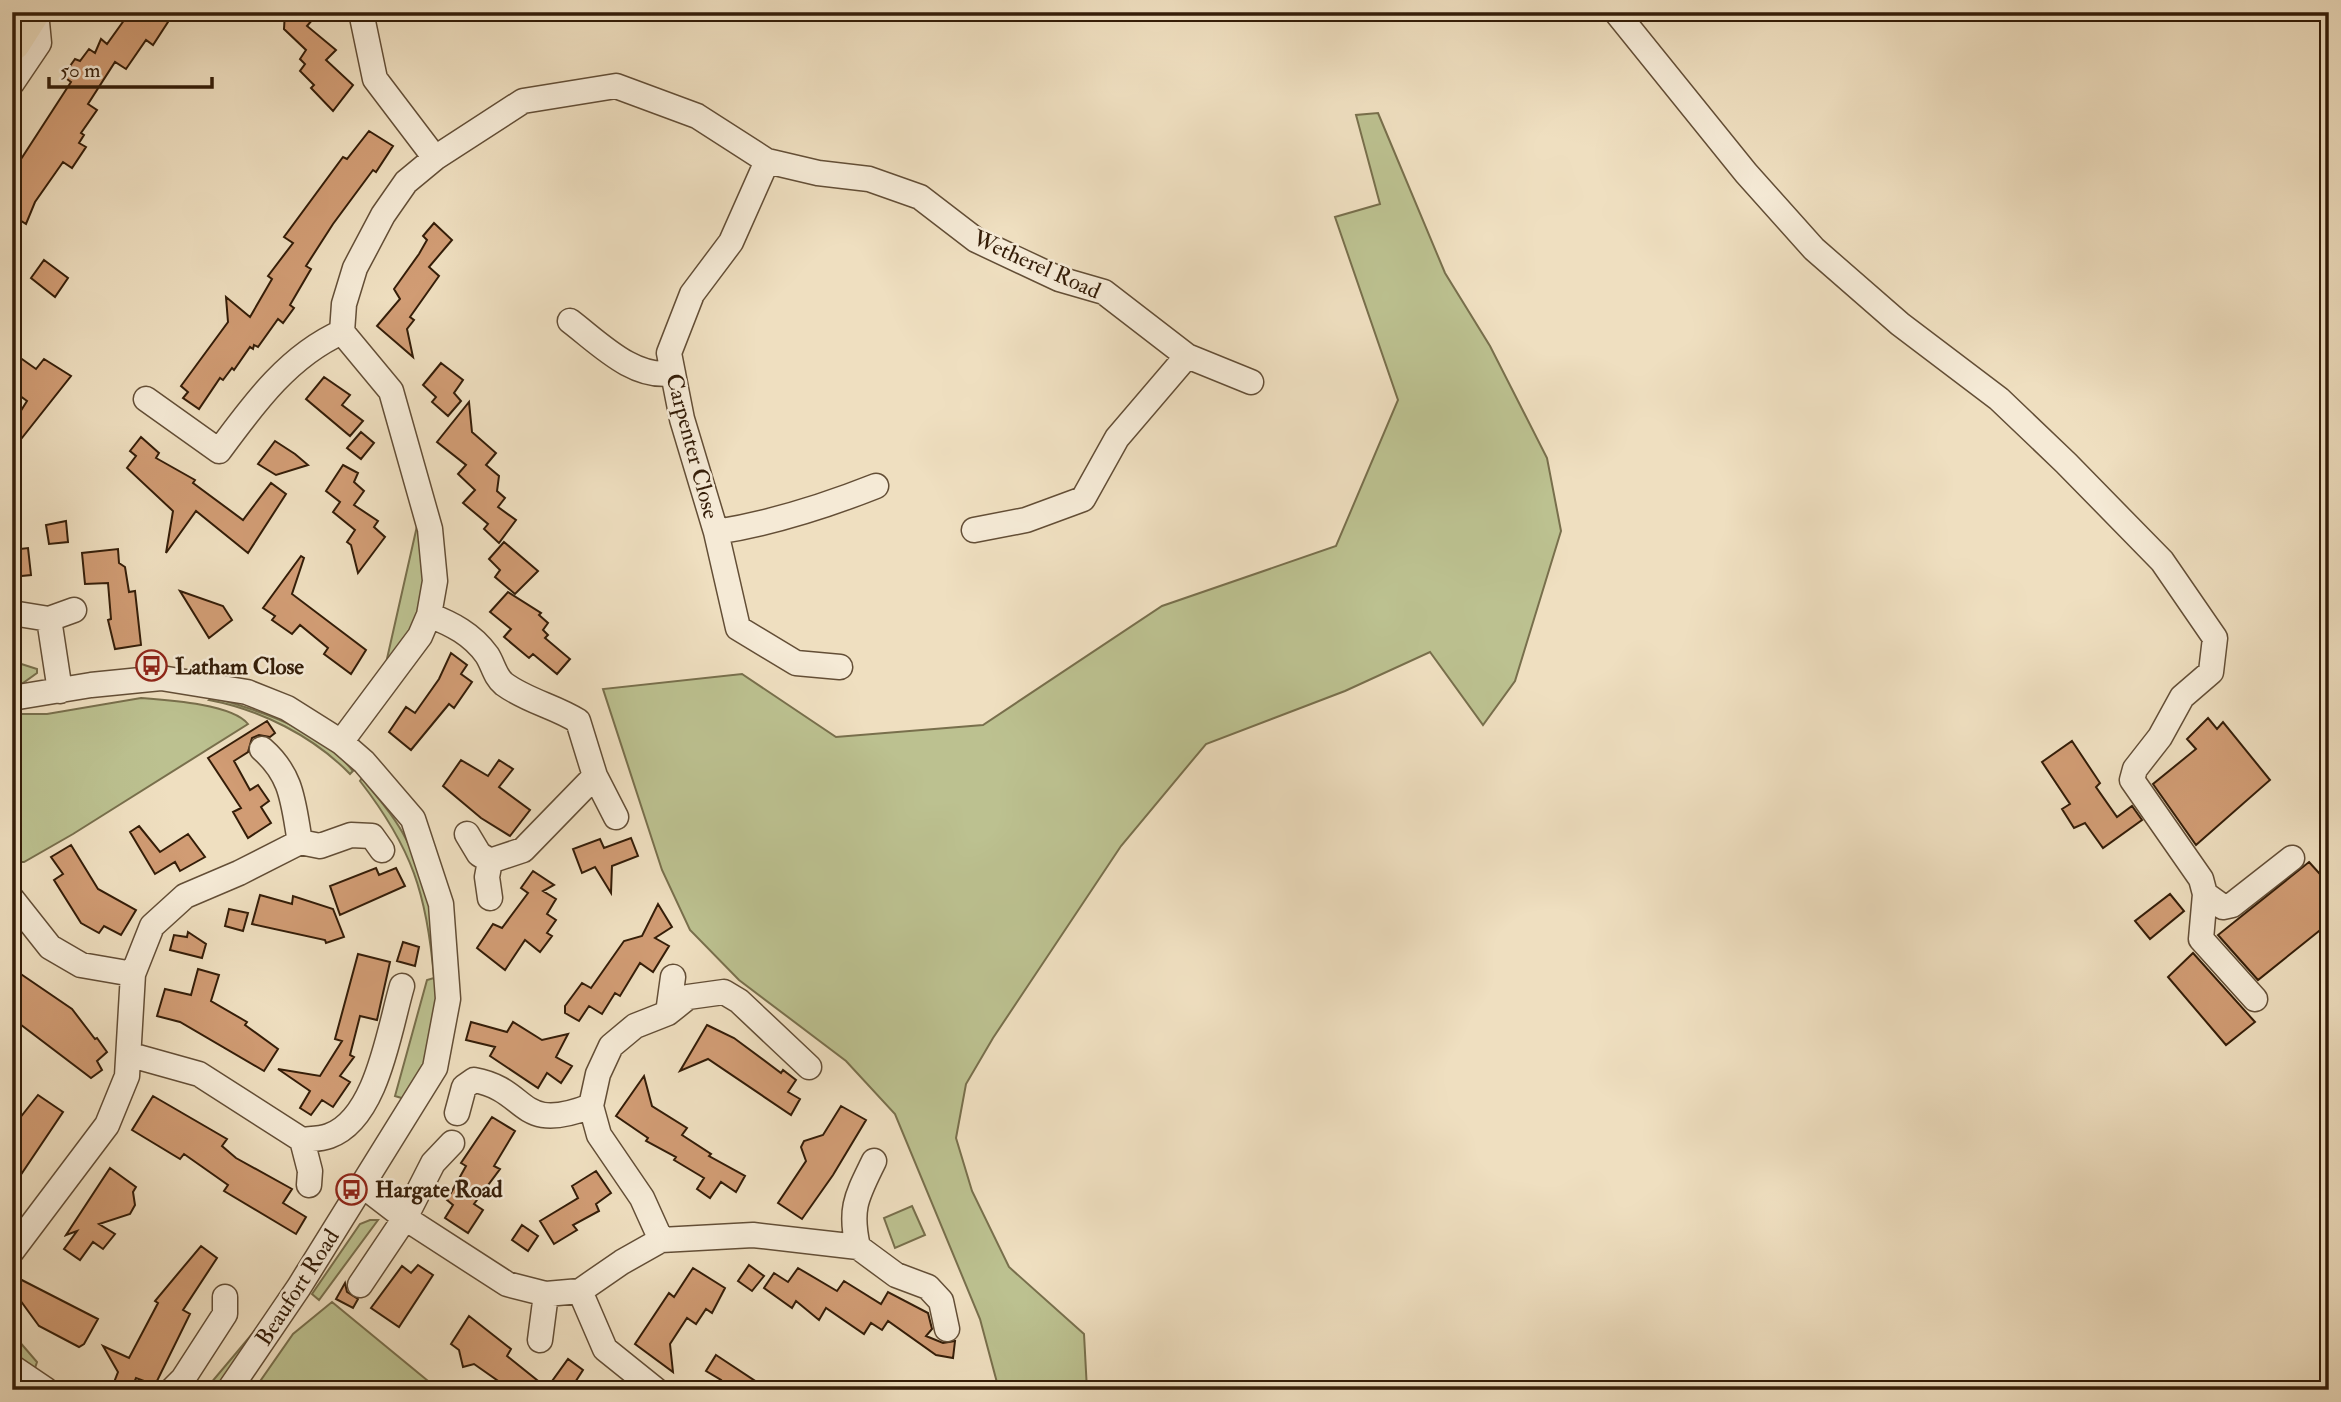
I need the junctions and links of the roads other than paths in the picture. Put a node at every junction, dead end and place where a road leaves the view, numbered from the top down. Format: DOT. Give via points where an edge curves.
graph roads {
  1 [pos="34,12"];
  2 [pos="361,12"];
  3 [pos="1616,12"];
  4 [pos="12,42"];
  5 [pos="12,83"];
  6 [pos="435,158"];
  7 [pos="768,161"];
  8 [pos="570,321"];
  9 [pos="342,332"];
  10 [pos="1187,356"];
  11 [pos="673,373"];
  12 [pos="1251,382"];
  13 [pos="146,399"];
  14 [pos="876,486"];
  15 [pos="974,530"];
  16 [pos="716,532"];
  17 [pos="74,610"];
  18 [pos="12,612"];
  19 [pos="429,615"];
  20 [pos="49,619"];
  21 [pos="840,667"];
  22 [pos="60,691"];
  23 [pos="12,698"];
  24 [pos="341,742"];
  25 [pos="262,749"];
  26 [pos="595,776"];
  27 [pos="616,817"];
  28 [pos="467,834"];
  29 [pos="300,842"];
  30 [pos="382,850"];
  31 [pos="2292,858"];
  32 [pos="490,861"];
  33 [pos="2205,894"];
  34 [pos="490,898"];
  35 [pos="13,899"];
  36 [pos="134,974"];
  37 [pos="673,976"];
  38 [pos="402,986"];
  39 [pos="2255,999"];
  40 [pos="668,1013"];
  41 [pos="131,1055"];
  42 [pos="808,1067"];
  43 [pos="591,1106"];
  44 [pos="457,1113"];
  45 [pos="302,1140"];
  46 [pos="452,1143"];
  47 [pos="874,1161"];
  48 [pos="309,1185"];
  49 [pos="362,1185"];
  50 [pos="405,1218"];
  51 [pos="661,1240"];
  52 [pos="858,1247"];
  53 [pos="12,1251"];
  54 [pos="360,1285"];
  55 [pos="580,1292"];
  56 [pos="545,1294"];
  57 [pos="225,1297"];
  58 [pos="947,1329"];
  59 [pos="540,1340"];
  60 [pos="12,1367"];
  61 [pos="46,1390"];
  62 [pos="172,1390"];
  63 [pos="229,1390"];
  64 [pos="656,1390"];
  1 -- 4 [label="highway"];
  1 -- 5 [label="street" via="39,43"];
  2 -- 6 [label="street" via="375,79"];
  3 -- 33 [label="street" via="1814,249 1900,324 1999,399 2162,561 2215,638 2211,672 2182,697 2160,737 2134,769 2132,780 2201,879"];
  6 -- 7 [label="street, Wetherel Road" via="523,101 616,86 697,116"];
  6 -- 9 [label="street, Wetherel Road" via="406,182 383,215 355,268 344,304"];
  7 -- 10 [label="street, Wetherel Road" via="869,180 920,197 976,240 1059,279 1104,292"];
  7 -- 11 [label="street, Carpenter Close" via="731,242 692,294 669,353"];
  8 -- 11 [label="street" via="632,366 659,376"];
  9 -- 13 [label="street" via="287,368 219,451"];
  9 -- 19 [label="street" via="391,391 430,529 435,582"];
  10 -- 12 [label="street, Wetherel Road"];
  10 -- 15 [label="street" via="1117,438 1083,499 1026,520"];
  11 -- 16 [label="street, Carpenter Close"];
  14 -- 16 [label="street" via="811,512"];
  16 -- 21 [label="street, Carpenter Close" via="738,628 796,663"];
  17 -- 20 [label="street"];
  18 -- 20 [label="street"];
  19 -- 24 [label="street" via="420,636"];
  19 -- 26 [label="street" via="458,626 474,640 500,681 526,699 578,721"];
  20 -- 22 [label="street"];
  22 -- 23 [label="street, Beaufort Road"];
  22 -- 24 [label="street, Beaufort Road" via="161,678 203,682 287,708"];
  24 -- 49 [label="street, Beaufort Road" via="364,761 413,819 441,904 449,999 435,1068"];
  25 -- 29 [label="street" via="289,781"];
  26 -- 27 [label="street"];
  26 -- 32 [label="street" via="523,850"];
  28 -- 32 [label="street" via="479,854"];
  29 -- 30 [label="street" via="320,846 362,834 372,836"];
  29 -- 36 [label="street" via="184,896 152,926"];
  31 -- 33 [label="street" via="2232,905 2223,907"];
  32 -- 34 [label="street"];
  33 -- 39 [label="street" via="2201,939"];
  35 -- 36 [label="street" via="50,947 81,965"];
  36 -- 41 [label="street"];
  37 -- 40 [label="street"];
  38 -- 45 [label="street" via="370,1096 355,1119 330,1136"];
  40 -- 42 [label="street" via="688,997 724,992"];
  40 -- 43 [label="street" via="635,1026 611,1046"];
  41 -- 45 [label="street" via="199,1073"];
  41 -- 53 [label="street" via="107,1125"];
  43 -- 44 [label="street" via="564,1116 536,1115 485,1082 474,1080 464,1087"];
  43 -- 51 [label="street" via="599,1135 642,1198"];
  45 -- 48 [label="street"];
  46 -- 50 [label="street" via="433,1163"];
  47 -- 52 [label="street" via="853,1203"];
  49 -- 50 [label="street"];
  49 -- 63 [label="street, Beaufort Road"];
  50 -- 54 [label="street"];
  50 -- 56 [label="street" via="507,1284"];
  51 -- 52 [label="street" via="753,1236"];
  51 -- 55 [label="street"];
  52 -- 58 [label="street" via="896,1275 928,1287 941,1301"];
  55 -- 56 [label="street"];
  55 -- 64 [label="street" via="605,1349"];
  56 -- 59 [label="street"];
  57 -- 62 [label="street" via="225,1314"];
  60 -- 61 [label="street"];
}
